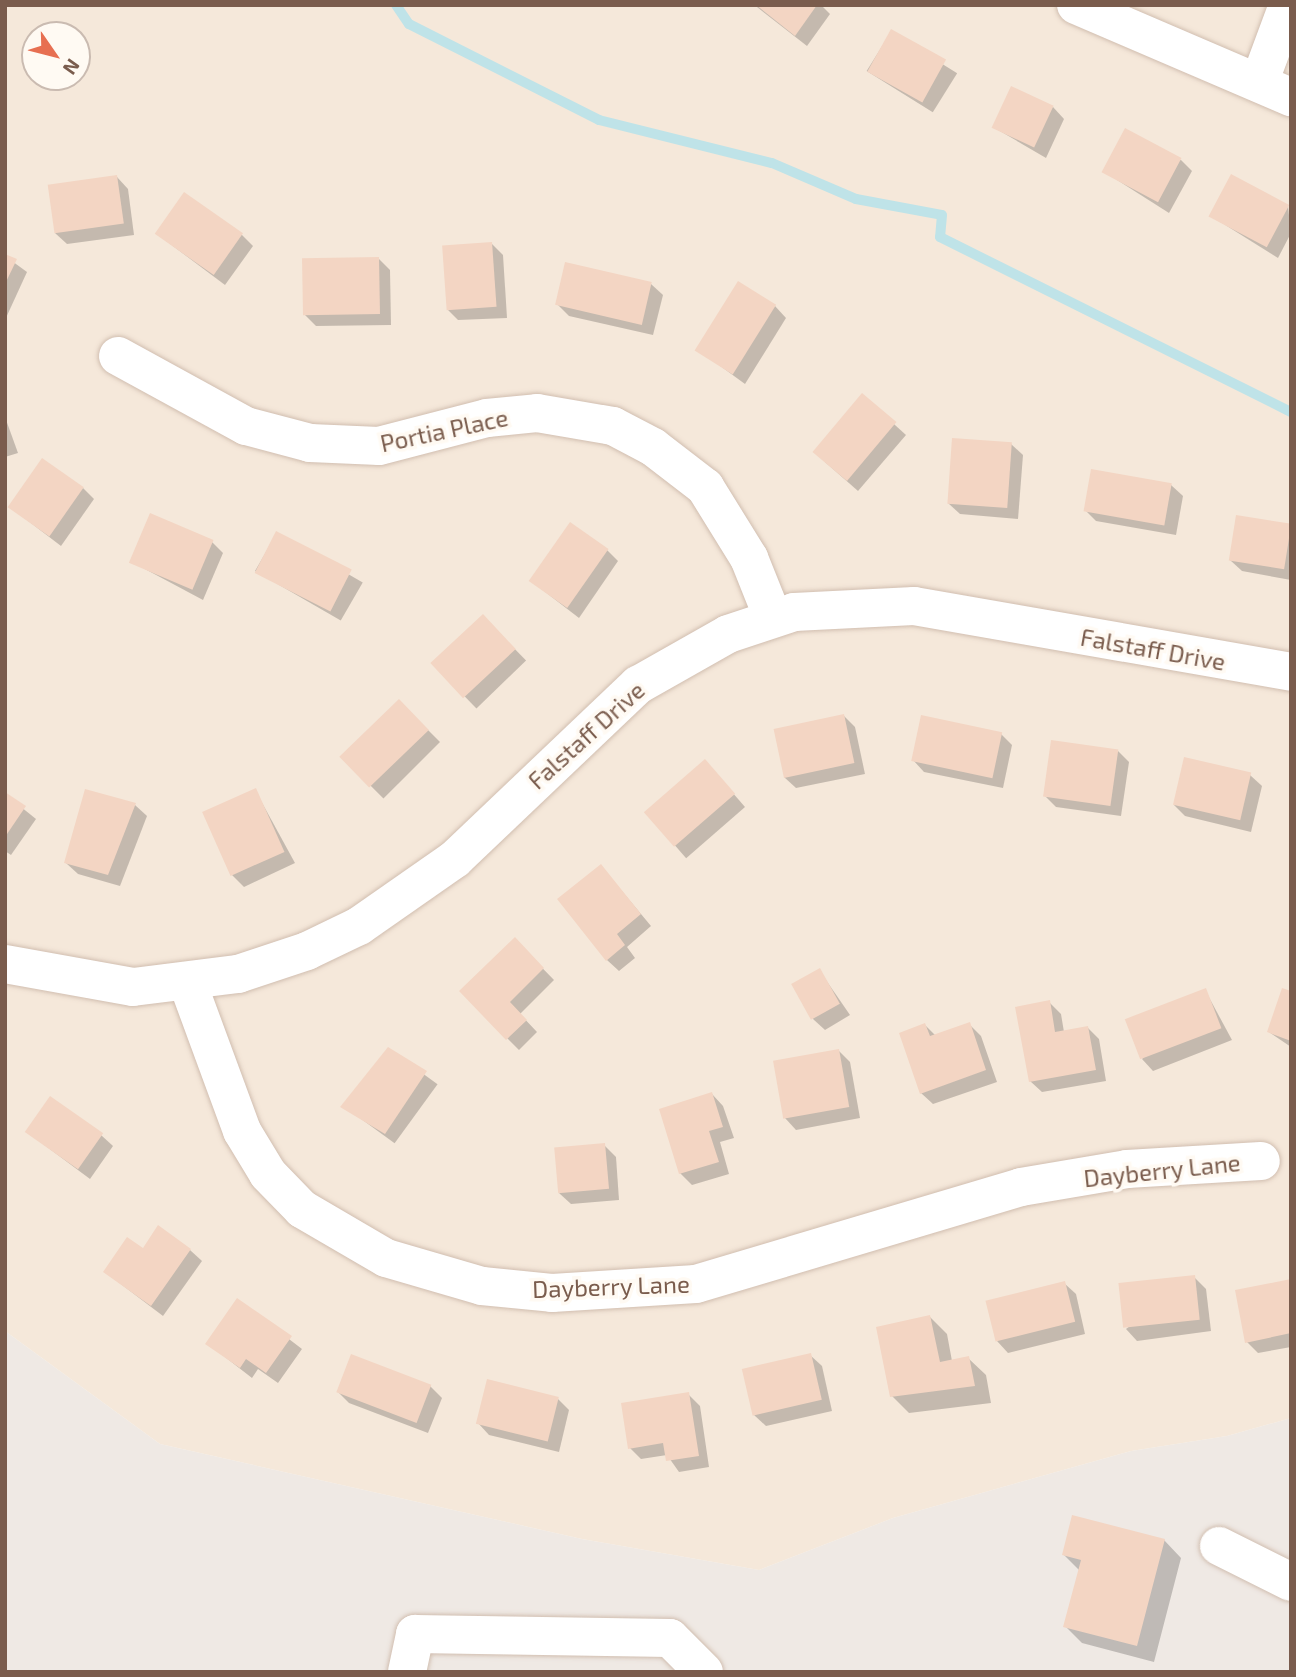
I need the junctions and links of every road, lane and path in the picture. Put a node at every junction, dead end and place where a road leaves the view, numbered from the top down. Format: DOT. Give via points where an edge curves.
graph roads {
  1 [pos="1076,5"];
  2 [pos="1288,5"];
  3 [pos="1275,90"];
  4 [pos="118,356"];
  5 [pos="773,618"];
  6 [pos="1291,672"];
  7 [pos="5,964"];
  8 [pos="188,984"];
  9 [pos="1261,1161"];
  10 [pos="1219,1546"];
  11 [pos="1291,1582"];
  12 [pos="407,1672"];
  13 [pos="704,1672"];
  1 -- 3 [label="street"];
  2 -- 3 [label="street"];
  4 -- 5 [label="street, Portia Place" via="246,426 310,443 379,446 487,418 537,413 613,426 653,447 705,487 749,558"];
  5 -- 6 [label="street, Falstaff Drive" via="850,605 914,606"];
  5 -- 8 [label="street, Falstaff Drive" via="728,634 638,685 455,859 402,899 307,951"];
  7 -- 8 [label="street, Falstaff Drive" via="80,982"];
  8 -- 9 [label="street, Dayberry Lane" via="242,1132 268,1174 302,1209 386,1258 482,1286 552,1293 696,1284 1021,1187 1126,1169"];
  10 -- 11 [label="street"];
  12 -- 13 [label="street" via="415,1634 670,1638"];
}
